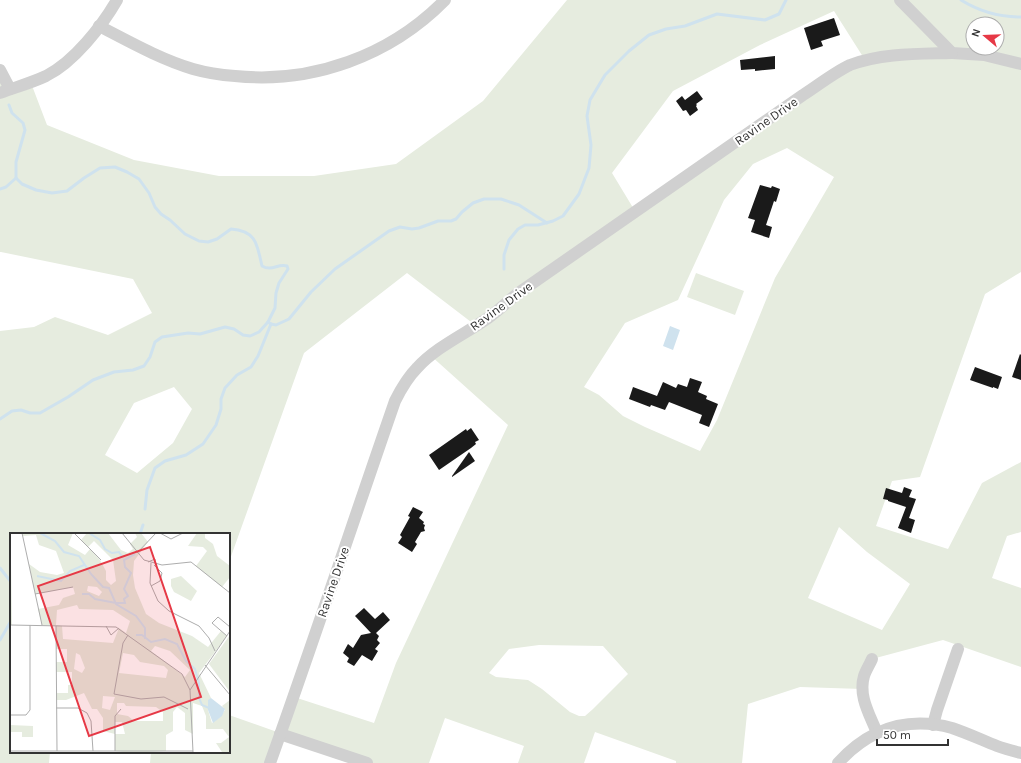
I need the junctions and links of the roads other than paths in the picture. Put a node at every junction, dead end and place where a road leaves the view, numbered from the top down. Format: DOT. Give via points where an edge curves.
graph roads {
  1 [pos="117,0"];
  2 [pos="445,0"];
  3 [pos="901,1"];
  4 [pos="99,26"];
  5 [pos="952,53"];
  6 [pos="1021,64"];
  7 [pos="0,70"];
  8 [pos="5,91"];
  9 [pos="958,649"];
  10 [pos="872,659"];
  11 [pos="933,724"];
  12 [pos="877,733"];
  13 [pos="280,734"];
  14 [pos="1021,753"];
  15 [pos="270,763"];
  16 [pos="367,763"];
  17 [pos="838,763"];
  1 -- 4 [label="street"];
  2 -- 4 [label="street" via="409,30 367,55 315,72 284,77 240,77 194,69 166,60"];
  3 -- 5 [label="street"];
  4 -- 8 [label="street" via="87,42 58,69 31,83"];
  5 -- 6 [label="street, Ravine Drive" via="984,55"];
  5 -- 13 [label="street, Ravine Drive" via="873,58 842,70 516,294 489,317 430,355 417,367 395,401"];
  7 -- 8 [label="street"];
  9 -- 11 [label="street"];
  10 -- 12 [label="street" via="864,676 862,689 866,707"];
  11 -- 12 [label="street" via="904,725"];
  11 -- 14 [label="street"];
  12 -- 17 [label="street" via="855,746"];
  13 -- 15 [label="street, Ravine Drive"];
  13 -- 16 [label="street"];
}
